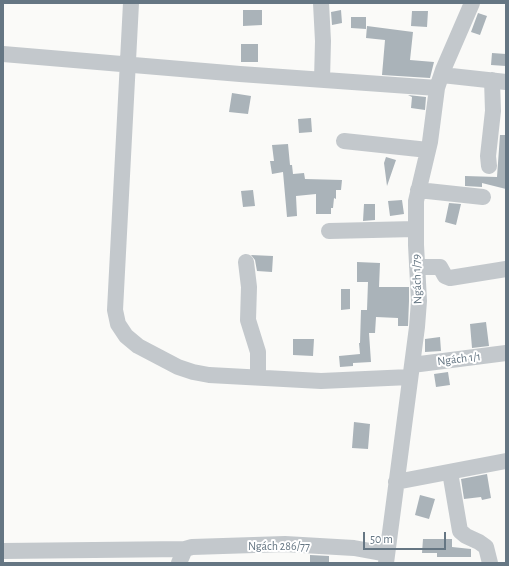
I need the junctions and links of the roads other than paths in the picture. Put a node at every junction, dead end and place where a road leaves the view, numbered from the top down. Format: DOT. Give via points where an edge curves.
graph roads {
  1 [pos="131,3"];
  2 [pos="321,3"];
  3 [pos="472,3"];
  4 [pos="3,54"];
  5 [pos="127,64"];
  6 [pos="322,80"];
  7 [pos="440,81"];
  8 [pos="499,81"];
  9 [pos="344,140"];
  10 [pos="428,150"];
  11 [pos="489,166"];
  12 [pos="418,190"];
  13 [pos="483,197"];
  14 [pos="416,229"];
  15 [pos="329,231"];
  16 [pos="246,262"];
  17 [pos="417,267"];
  18 [pos="506,269"];
  19 [pos="506,353"];
  20 [pos="411,371"];
  21 [pos="258,377"];
  22 [pos="506,461"];
  23 [pos="450,472"];
  24 [pos="396,482"];
  25 [pos="3,551"];
  26 [pos="182,556"];
  27 [pos="387,558"];
  28 [pos="490,563"];
  1 -- 5 [label="street, Ngách 1/1"];
  2 -- 6 [label="street"];
  3 -- 7 [label="street, Ngách 1/79"];
  4 -- 5 [label="street"];
  5 -- 6 [label="street"];
  5 -- 21 [label="street, Ngách 1/1" via="115,310 118,324 126,336 138,346 178,367 209,375"];
  6 -- 7 [label="street"];
  7 -- 8 [label="street"];
  7 -- 10 [label="street, Ngách 1/79"];
  8 -- 11 [label="street" via="493,111"];
  9 -- 10 [label="street"];
  10 -- 12 [label="street, Ngách 1/79"];
  12 -- 13 [label="street"];
  12 -- 14 [label="street, Ngách 1/79"];
  14 -- 15 [label="street"];
  14 -- 17 [label="street, Ngách 1/79"];
  16 -- 21 [label="street" via="248,320 258,352"];
  17 -- 18 [label="street" via="440,267 445,276 450,278"];
  17 -- 20 [label="street, Ngách 1/79" via="419,301"];
  19 -- 20 [label="street, Ngách 1/1"];
  20 -- 21 [label="street, Ngách 1/1" via="321,381"];
  20 -- 24 [label="street, Ngách 1/79"];
  22 -- 23 [label="street"];
  23 -- 24 [label="street"];
  23 -- 28 [label="street" via="460,531 486,547"];
  24 -- 27 [label="street, Ngách 1/79"];
  25 -- 26 [label="street, Ngách 286/77"];
  26 -- 27 [label="street, Ngách 286/77" via="192,547 284,544 354,548"];
}
